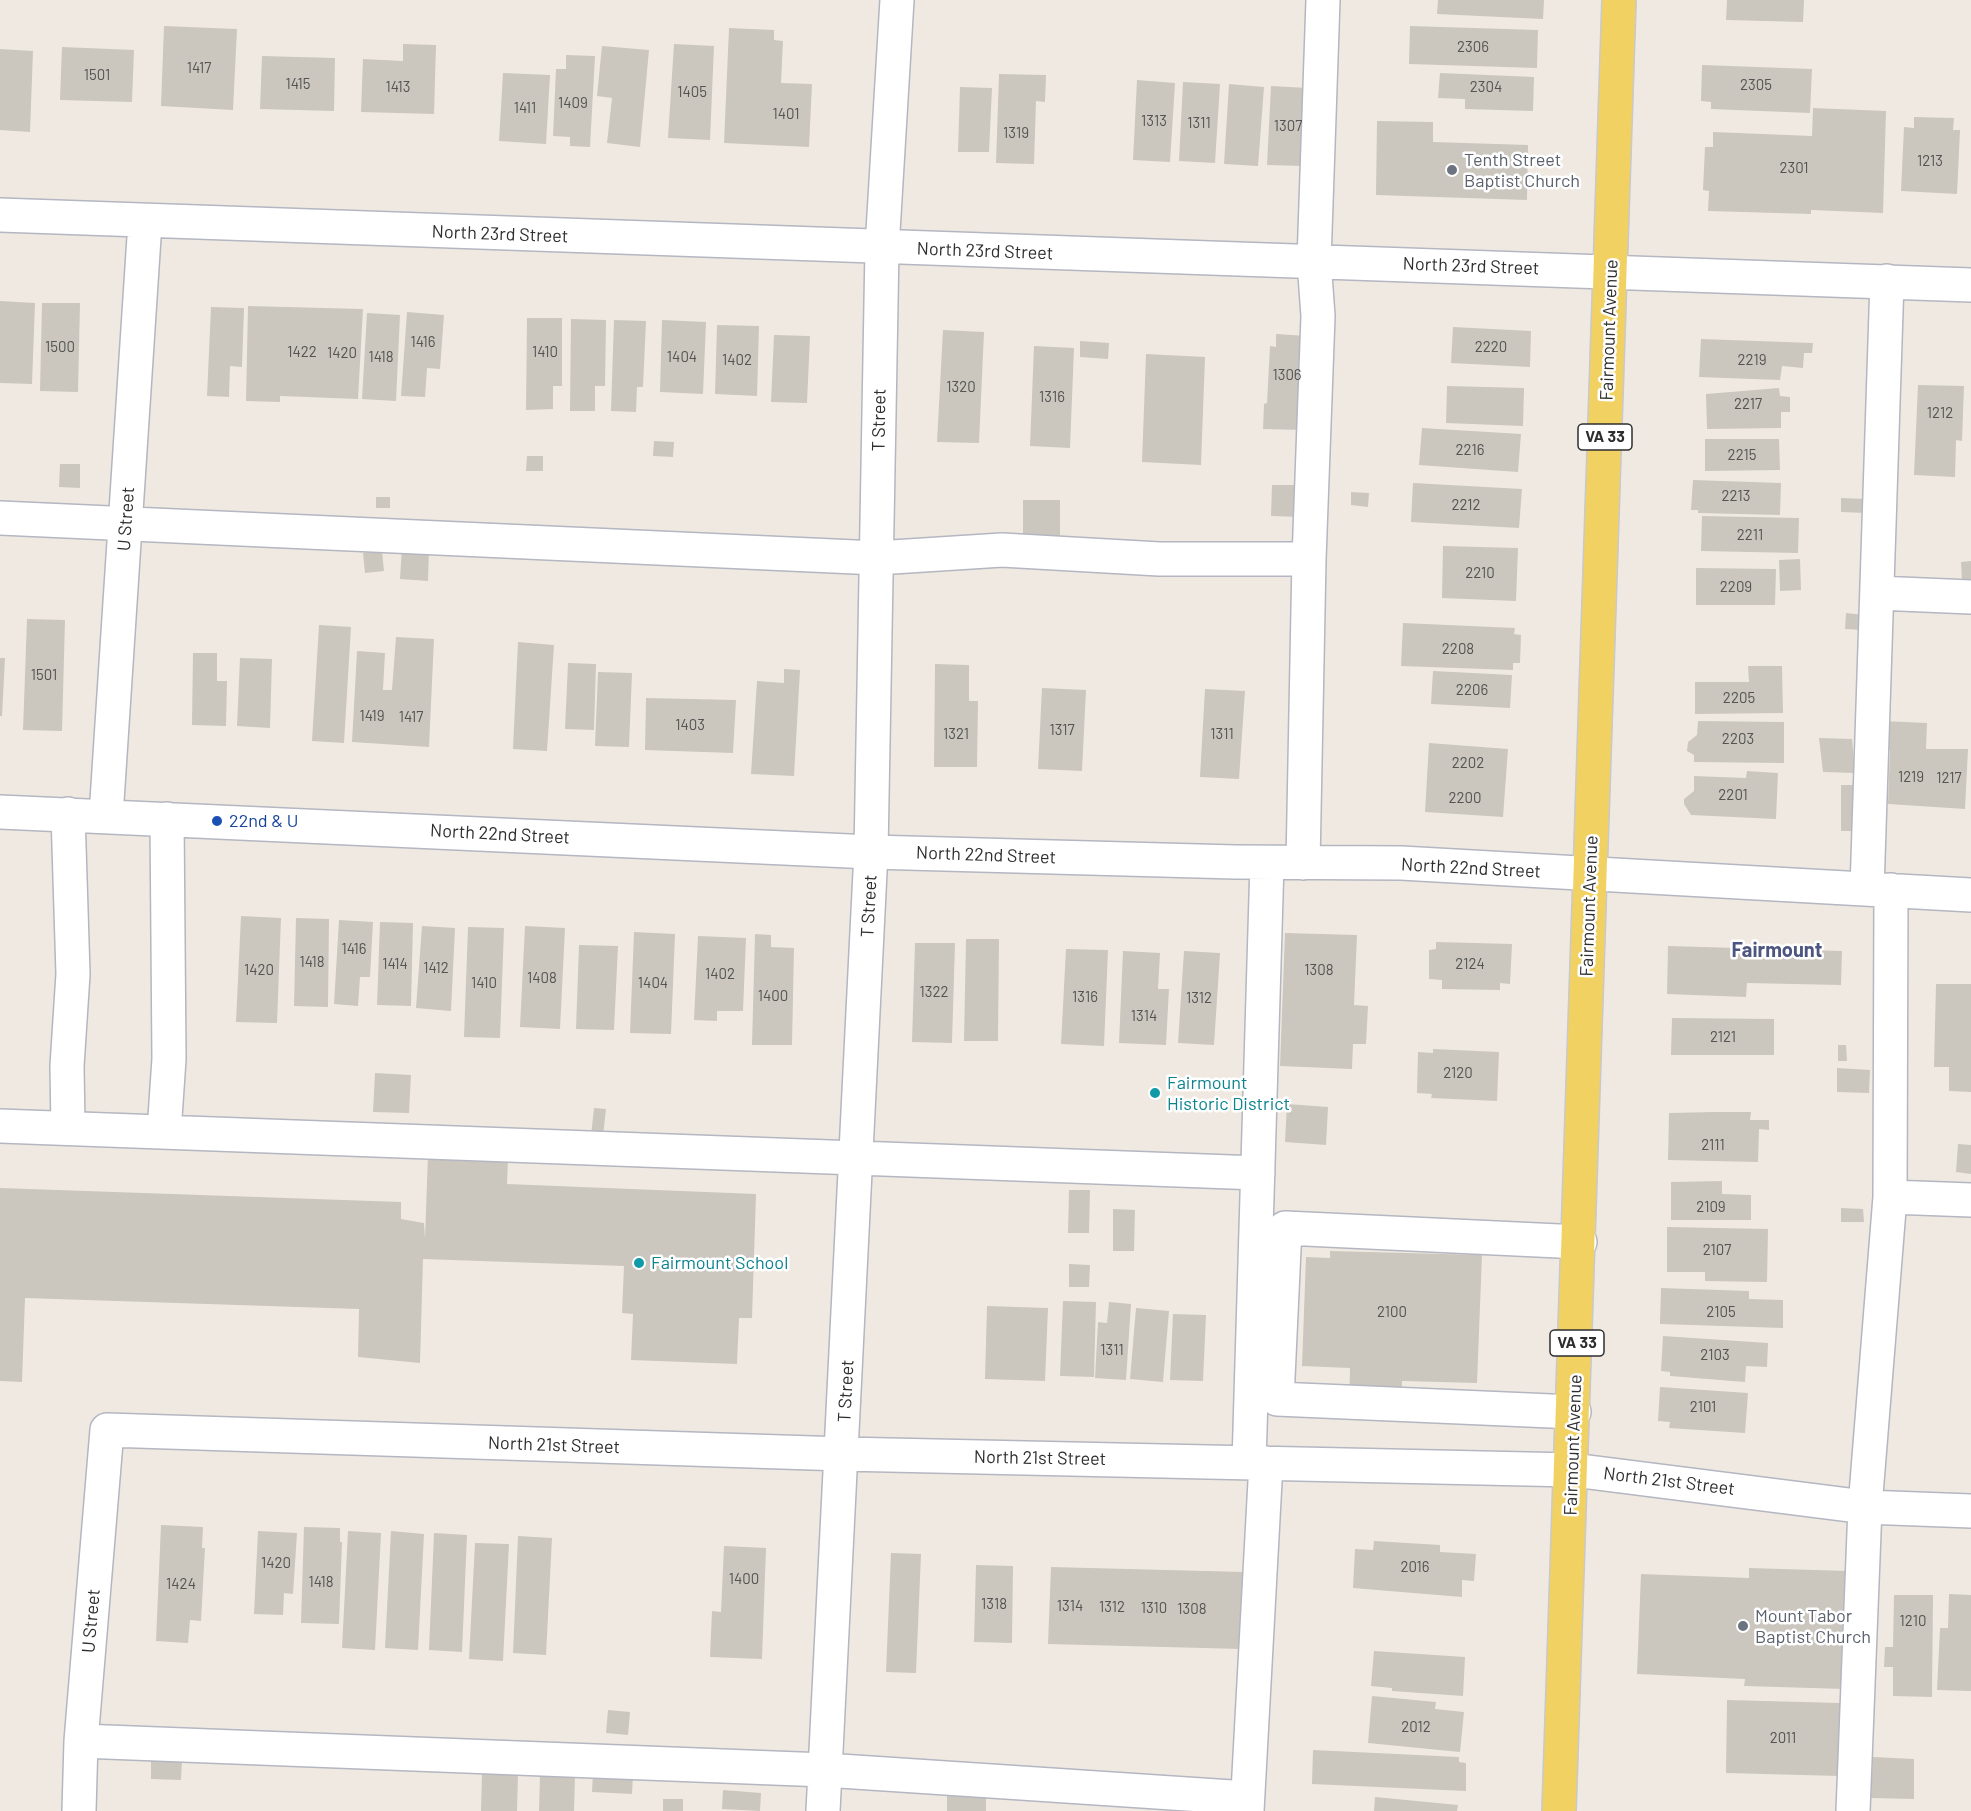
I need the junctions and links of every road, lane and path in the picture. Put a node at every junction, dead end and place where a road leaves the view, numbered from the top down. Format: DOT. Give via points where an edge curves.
graph roads {
  1 [pos="897,0"];
  2 [pos="1323,0"];
  3 [pos="1619,0"];
  4 [pos="0,215"];
  5 [pos="145,222"];
  6 [pos="882,248"];
  7 [pos="1314,261"];
  8 [pos="1611,270"];
  9 [pos="1887,281"];
  10 [pos="1971,285"];
  11 [pos="0,518"];
  12 [pos="125,524"];
  13 [pos="877,558"];
  14 [pos="1309,559"];
  15 [pos="1877,593"];
  16 [pos="1971,597"];
  17 [pos="0,812"];
  18 [pos="68,814"];
  19 [pos="106,816"];
  20 [pos="167,819"];
  21 [pos="871,852"];
  22 [pos="1267,863"];
  23 [pos="1303,863"];
  24 [pos="1590,875"];
  25 [pos="1879,890"];
  26 [pos="1971,895"];
  27 [pos="0,1126"];
  28 [pos="68,1128"];
  29 [pos="164,1132"];
  30 [pos="857,1156"];
  31 [pos="1258,1173"];
  32 [pos="1890,1197"];
  33 [pos="1971,1200"];
  34 [pos="1580,1242"];
  35 [pos="1574,1412"];
  36 [pos="107,1430"];
  37 [pos="843,1454"];
  38 [pos="1257,1463"];
  39 [pos="1572,1470"];
  40 [pos="1865,1507"];
  41 [pos="1971,1511"];
  42 [pos="81,1741"];
  43 [pos="825,1770"];
  44 [pos="1247,1804"];
  45 [pos="79,1811"];
  46 [pos="823,1811"];
  47 [pos="1559,1811"];
  48 [pos="1852,1811"];
  1 -- 6 [label="street, T Street"];
  2 -- 7 [label="street"];
  3 -- 8 [label="main road, Fairmount Avenue / VA 33"];
  4 -- 5 [label="street, North 23rd Street"];
  5 -- 6 [label="street, North 23rd Street"];
  5 -- 12 [label="street, U Street"];
  6 -- 7 [label="street, North 23rd Street"];
  6 -- 13 [label="street, T Street"];
  7 -- 8 [label="street, North 23rd Street"];
  7 -- 14 [label="street" via="1318,316"];
  8 -- 9 [label="street, North 23rd Street"];
  8 -- 24 [label="main road, Fairmount Avenue / VA 33"];
  9 -- 10 [label="street, North 23rd Street"];
  9 -- 15 [label="street"];
  11 -- 12 [label="street"];
  12 -- 13 [label="street"];
  12 -- 19 [label="street, U Street"];
  13 -- 14 [label="street" via="1002,550 1159,559"];
  13 -- 21 [label="street, T Street"];
  14 -- 23 [label="street"];
  15 -- 16 [label="street"];
  15 -- 25 [label="street"];
  17 -- 18 [label="street, North 22nd Street"];
  18 -- 19 [label="street, North 22nd Street"];
  18 -- 28 [label="street" via="73,974 67,1066"];
  19 -- 20 [label="street, North 22nd Street"];
  20 -- 21 [label="street, North 22nd Street"];
  20 -- 29 [label="street" via="169,1059"];
  21 -- 22 [label="street, North 22nd Street"];
  21 -- 30 [label="street, T Street"];
  22 -- 23 [label="street, North 22nd Street"];
  22 -- 31 [label="street"];
  23 -- 24 [label="street, North 22nd Street" via="1401,863"];
  24 -- 25 [label="street, North 22nd Street"];
  24 -- 34 [label="main road, Fairmount Avenue / VA 33"];
  25 -- 26 [label="street, North 22nd Street"];
  25 -- 32 [label="street"];
  27 -- 28 [label="street"];
  28 -- 29 [label="street"];
  29 -- 30 [label="street"];
  30 -- 31 [label="street"];
  30 -- 37 [label="street, T Street"];
  31 -- 38 [label="street"];
  32 -- 33 [label="street"];
  32 -- 40 [label="street"];
  34 -- 35 [label="main road, Fairmount Avenue / VA 33"];
  34 -- 35 [label="street" via="1285,1228 1277,1399"];
  35 -- 39 [label="main road, Fairmount Avenue / VA 33"];
  36 -- 37 [label="street, North 21st Street"];
  36 -- 42 [label="street, U Street"];
  37 -- 38 [label="street, North 21st Street"];
  37 -- 43 [label="street, T Street"];
  38 -- 39 [label="street, North 21st Street"];
  38 -- 44 [label="street"];
  39 -- 40 [label="street, North 21st Street"];
  39 -- 47 [label="main road, Fairmount Avenue / VA 33"];
  40 -- 41 [label="street, North 21st Street"];
  40 -- 48 [label="street"];
  42 -- 43 [label="street"];
  42 -- 45 [label="street, U Street"];
  43 -- 44 [label="street"];
  43 -- 46 [label="street, T Street"];
}
